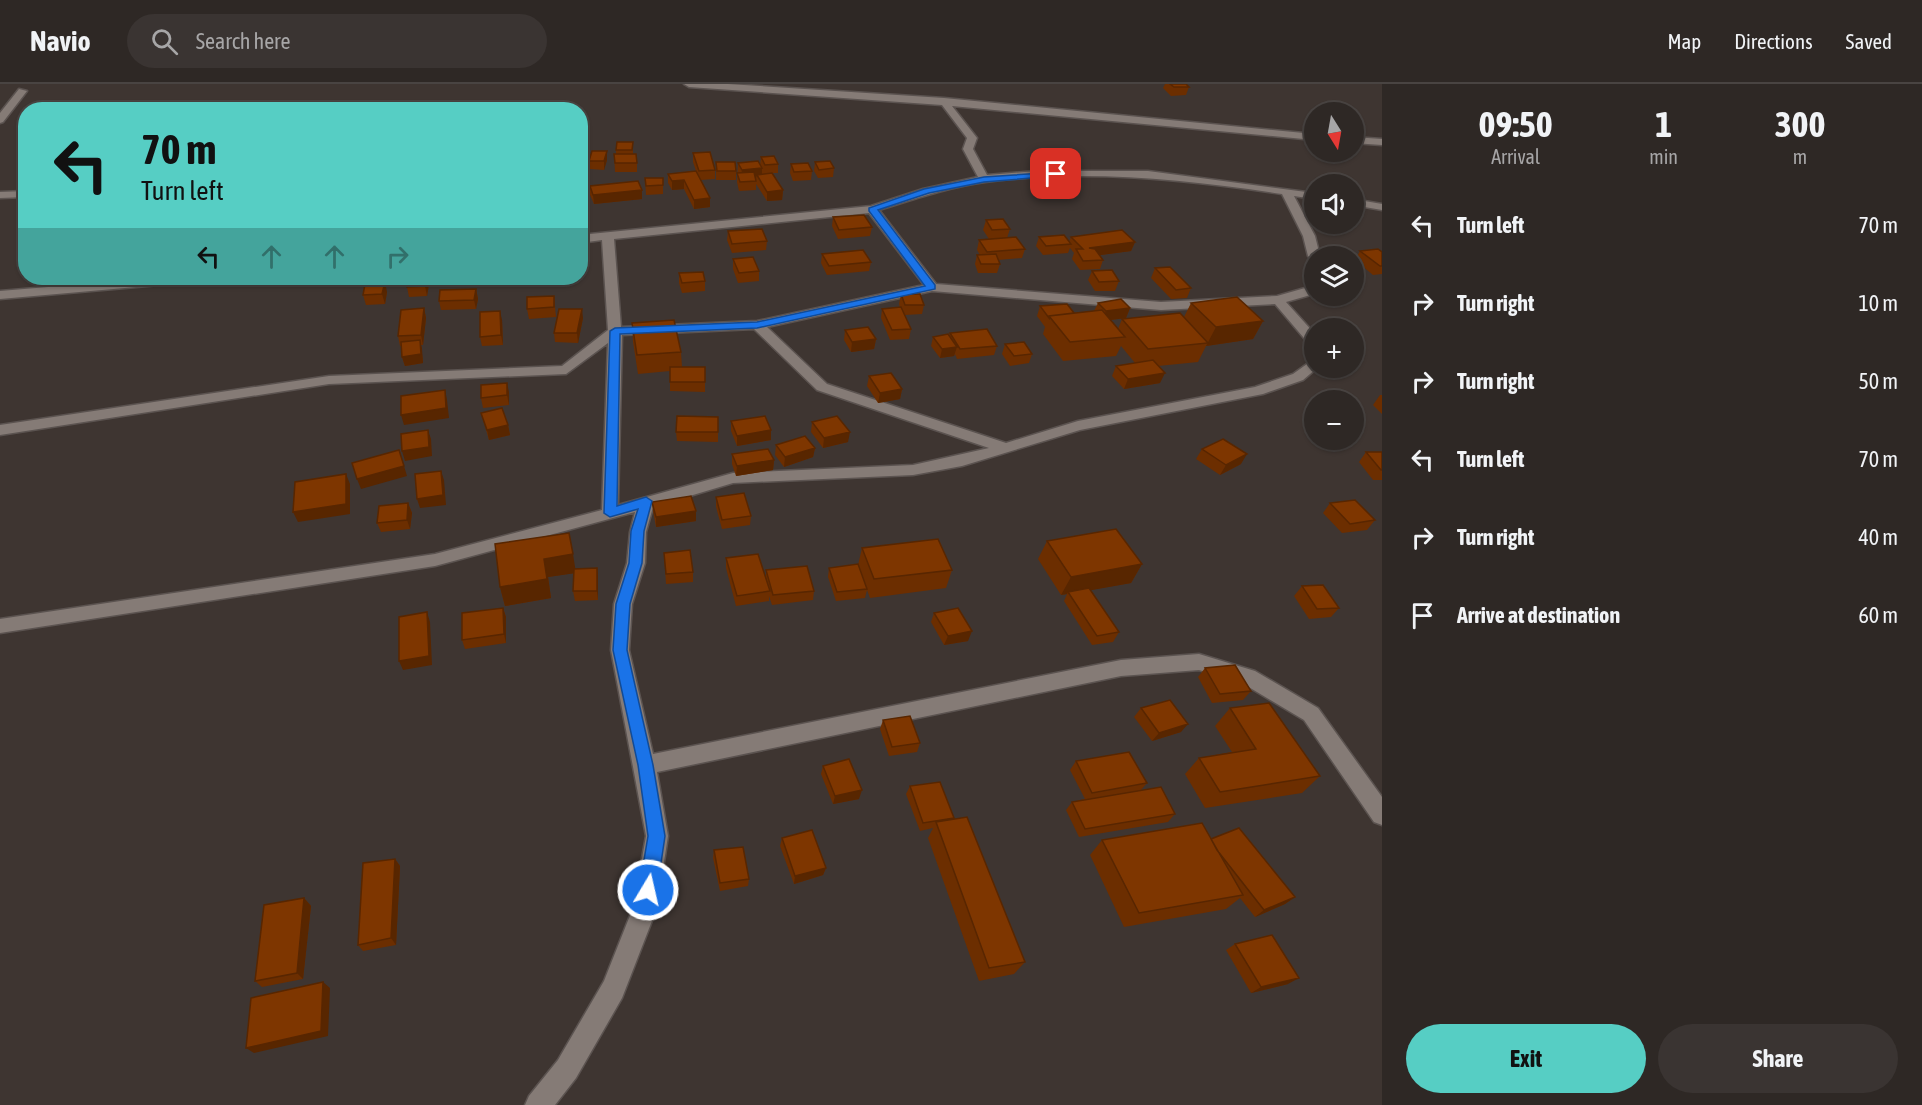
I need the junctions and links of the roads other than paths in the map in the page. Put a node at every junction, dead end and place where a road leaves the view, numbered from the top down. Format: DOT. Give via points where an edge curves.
graph roads {
  1 [pos="689,84"];
  2 [pos="22,91"];
  3 [pos="944,101"];
  4 [pos="0,120"];
  5 [pos="1304,136"];
  6 [pos="1364,141"];
  7 [pos="1382,142"];
  8 [pos="984,179"];
  9 [pos="1286,191"];
  10 [pos="18,194"];
  11 [pos="1304,194"];
  12 [pos="0,195"];
  13 [pos="1364,204"];
  14 [pos="1382,207"];
  15 [pos="872,209"];
  16 [pos="608,236"];
  17 [pos="588,238"];
  18 [pos="1312,246"];
  19 [pos="118,285"];
  20 [pos="932,287"];
  21 [pos="1304,293"];
  22 [pos="0,296"];
  23 [pos="1278,300"];
  24 [pos="757,325"];
  25 [pos="1304,330"];
  26 [pos="615,331"];
  27 [pos="1304,372"];
  28 [pos="0,430"];
  29 [pos="1006,448"];
  30 [pos="646,501"];
  31 [pos="610,513"];
  32 [pos="0,626"];
  33 [pos="645,765"];
  34 [pos="1382,815"];
  35 [pos="538,1105"];
  1 -- 3 [label="street"];
  2 -- 4 [label="street"];
  3 -- 5 [label="street"];
  3 -- 8 [label="street" via="972,138 968,149"];
  6 -- 7 [label="street"];
  8 -- 9 [label="street" via="1037,174 1148,174"];
  8 -- 15 [label="street" via="927,191"];
  9 -- 11 [label="street"];
  9 -- 18 [label="street"];
  10 -- 12 [label="street"];
  13 -- 14 [label="street"];
  15 -- 16 [label="street"];
  15 -- 20 [label="street"];
  16 -- 17 [label="street"];
  16 -- 26 [label="street"];
  19 -- 22 [label="street"];
  20 -- 23 [label="street" via="1161,306"];
  20 -- 24 [label="street"];
  21 -- 23 [label="street"];
  23 -- 25 [label="street"];
  24 -- 26 [label="street"];
  24 -- 29 [label="street" via="822,387"];
  26 -- 28 [label="street" via="566,370 329,380"];
  26 -- 31 [label="street"];
  27 -- 29 [label="street" via="1258,391 1078,426"];
  29 -- 30 [label="street" via="913,470 733,478"];
  30 -- 31 [label="street"];
  30 -- 33 [label="street" via="638,531 636,563 623,604 620,650"];
  31 -- 32 [label="street" via="435,560"];
  33 -- 34 [label="street" via="1121,668 1199,662 1248,677 1311,714"];
  33 -- 35 [label="street" via="657,836 645,908 614,989 567,1069"];
}
